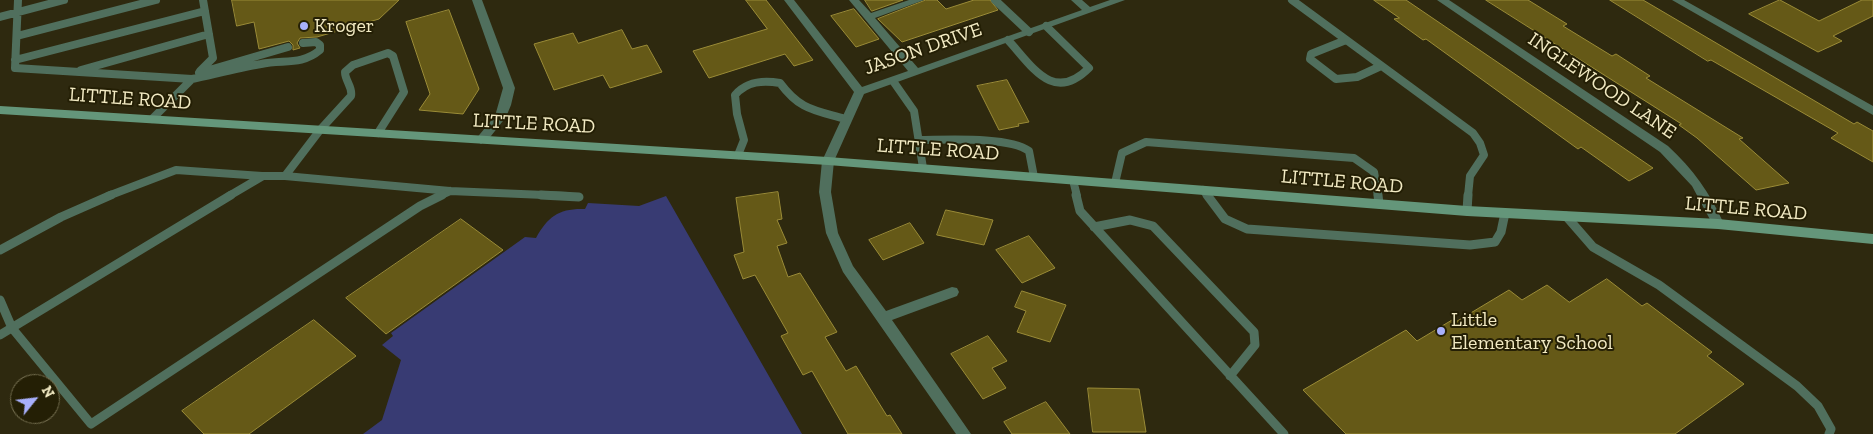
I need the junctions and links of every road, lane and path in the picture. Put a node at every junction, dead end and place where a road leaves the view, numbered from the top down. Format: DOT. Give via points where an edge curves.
graph roads {
  1 [pos="18,0"];
  2 [pos="64,0"];
  3 [pos="156,0"];
  4 [pos="203,0"];
  5 [pos="477,0"];
  6 [pos="789,0"];
  7 [pos="854,0"];
  8 [pos="919,0"];
  9 [pos="995,0"];
  10 [pos="1076,0"];
  11 [pos="1120,0"];
  12 [pos="1292,0"];
  13 [pos="1442,0"];
  14 [pos="1677,0"];
  15 [pos="205,11"];
  16 [pos="1089,11"];
  17 [pos="18,12"];
  18 [pos="0,16"];
  19 [pos="868,17"];
  20 [pos="1046,26"];
  21 [pos="1029,32"];
  22 [pos="209,34"];
  23 [pos="17,36"];
  24 [pos="1008,40"];
  25 [pos="1346,40"];
  26 [pos="303,43"];
  27 [pos="288,47"];
  28 [pos="15,60"];
  29 [pos="1381,66"];
  30 [pos="74,72"];
  31 [pos="916,72"];
  32 [pos="199,73"];
  33 [pos="192,79"];
  34 [pos="893,81"];
  35 [pos="860,92"];
  36 [pos="2,111"];
  37 [pos="1873,111"];
  38 [pos="152,119"];
  39 [pos="845,119"];
  40 [pos="320,130"];
  41 [pos="378,134"];
  42 [pos="481,140"];
  43 [pos="919,140"];
  44 [pos="738,155"];
  45 [pos="828,160"];
  46 [pos="923,168"];
  47 [pos="263,176"];
  48 [pos="285,176"];
  49 [pos="1034,177"];
  50 [pos="1073,180"];
  51 [pos="1115,183"];
  52 [pos="1203,190"];
  53 [pos="450,191"];
  54 [pos="579,197"];
  55 [pos="1379,204"];
  56 [pos="1467,211"];
  57 [pos="1505,213"];
  58 [pos="1566,216"];
  59 [pos="1718,224"];
  60 [pos="1094,227"];
  61 [pos="1873,239"];
  62 [pos="0,250"];
  63 [pos="952,292"];
  64 [pos="0,300"];
  65 [pos="883,318"];
  66 [pos="12,328"];
  67 [pos="0,336"];
  68 [pos="1230,376"];
  69 [pos="964,434"];
  70 [pos="1284,434"];
  71 [pos="1829,434"];
  1 -- 17 [label="lane"];
  2 -- 17 [label="lane"];
  3 -- 23 [label="lane"];
  4 -- 15 [label="lane"];
  5 -- 42 [label="street" via="509,88 500,120"];
  6 -- 35 [label="street"];
  7 -- 19 [label="street"];
  8 -- 19 [label="street"];
  9 -- 21 [label="lane"];
  10 -- 16 [label="street"];
  11 -- 16 [label="street, JASON DRIVE"];
  12 -- 25 [label="lane"];
  13 -- 59 [label="street, INGLEWOOD LANE" via="1664,149 1703,191"];
  14 -- 37 [label="street"];
  15 -- 22 [label="lane"];
  15 -- 28 [label="lane"];
  16 -- 20 [label="street, JASON DRIVE"];
  17 -- 18 [label="lane"];
  17 -- 23 [label="lane"];
  19 -- 31 [label="street"];
  20 -- 21 [label="street, JASON DRIVE"];
  20 -- 24 [label="lane" via="1089,68 1083,74 1051,83"];
  21 -- 24 [label="street, JASON DRIVE"];
  22 -- 30 [label="lane"];
  22 -- 32 [label="lane" via="213,58"];
  23 -- 28 [label="lane"];
  24 -- 31 [label="street, JASON DRIVE"];
  25 -- 29 [label="lane"];
  25 -- 29 [label="lane" via="1311,54 1310,59 1341,80 1357,78"];
  26 -- 33 [label="lane" via="316,42 320,50 299,62 264,63"];
  27 -- 32 [label="lane"];
  28 -- 30 [label="lane" via="15,68"];
  29 -- 56 [label="lane" via="1473,133 1480,142 1484,154 1466,184"];
  30 -- 33 [label="lane"];
  31 -- 34 [label="street, JASON DRIVE"];
  32 -- 33 [label="lane"];
  33 -- 38 [label="lane"];
  34 -- 35 [label="street, JASON DRIVE"];
  34 -- 43 [label="lane" via="914,111"];
  35 -- 39 [label="street, JASON DRIVE"];
  36 -- 38 [label="street, LITTLE ROAD"];
  38 -- 40 [label="street, LITTLE ROAD"];
  39 -- 44 [label="lane" via="801,106 780,83 757,81 741,87 735,95 744,140"];
  39 -- 45 [label="street, JASON DRIVE"];
  40 -- 41 [label="street, LITTLE ROAD"];
  40 -- 41 [label="lane" via="351,96 345,72 353,65 388,53 393,56 404,92"];
  40 -- 48 [label="lane"];
  41 -- 42 [label="street, LITTLE ROAD"];
  42 -- 44 [label="street, LITTLE ROAD"];
  43 -- 46 [label="lane"];
  43 -- 49 [label="lane" via="972,140 1021,145 1030,151"];
  44 -- 45 [label="street, LITTLE ROAD"];
  45 -- 46 [label="street, LITTLE ROAD"];
  45 -- 65 [label="street, JASON DRIVE" via="825,192 832,233 848,268"];
  46 -- 49 [label="street, LITTLE ROAD"];
  47 -- 48 [label="lane"];
  47 -- 62 [label="lane" via="176,170 61,217"];
  47 -- 66 [label="lane"];
  48 -- 53 [label="lane"];
  49 -- 50 [label="street, LITTLE ROAD"];
  50 -- 51 [label="street, LITTLE ROAD"];
  50 -- 60 [label="lane" via="1080,211"];
  51 -- 52 [label="street, LITTLE ROAD"];
  51 -- 55 [label="lane" via="1122,154 1146,142 1324,154 1354,158 1374,172"];
  52 -- 55 [label="street, LITTLE ROAD"];
  52 -- 57 [label="lane" via="1225,220 1247,229 1470,245 1495,242"];
  53 -- 54 [label="lane"];
  53 -- 66 [label="lane" via="420,206 91,424"];
  55 -- 56 [label="street, LITTLE ROAD"];
  56 -- 57 [label="street, LITTLE ROAD"];
  57 -- 58 [label="street, LITTLE ROAD"];
  58 -- 59 [label="street, LITTLE ROAD"];
  58 -- 71 [label="lane" via="1592,247 1659,285 1797,386 1818,406 1831,430"];
  59 -- 61 [label="street, LITTLE ROAD"];
  60 -- 68 [label="lane"];
  60 -- 68 [label="lane" via="1130,220 1153,226 1254,332 1256,345"];
  63 -- 65 [label="street"];
  64 -- 66 [label="lane"];
  65 -- 69 [label="street, JASON DRIVE"];
  66 -- 67 [label="lane"];
  68 -- 70 [label="lane"];
}
